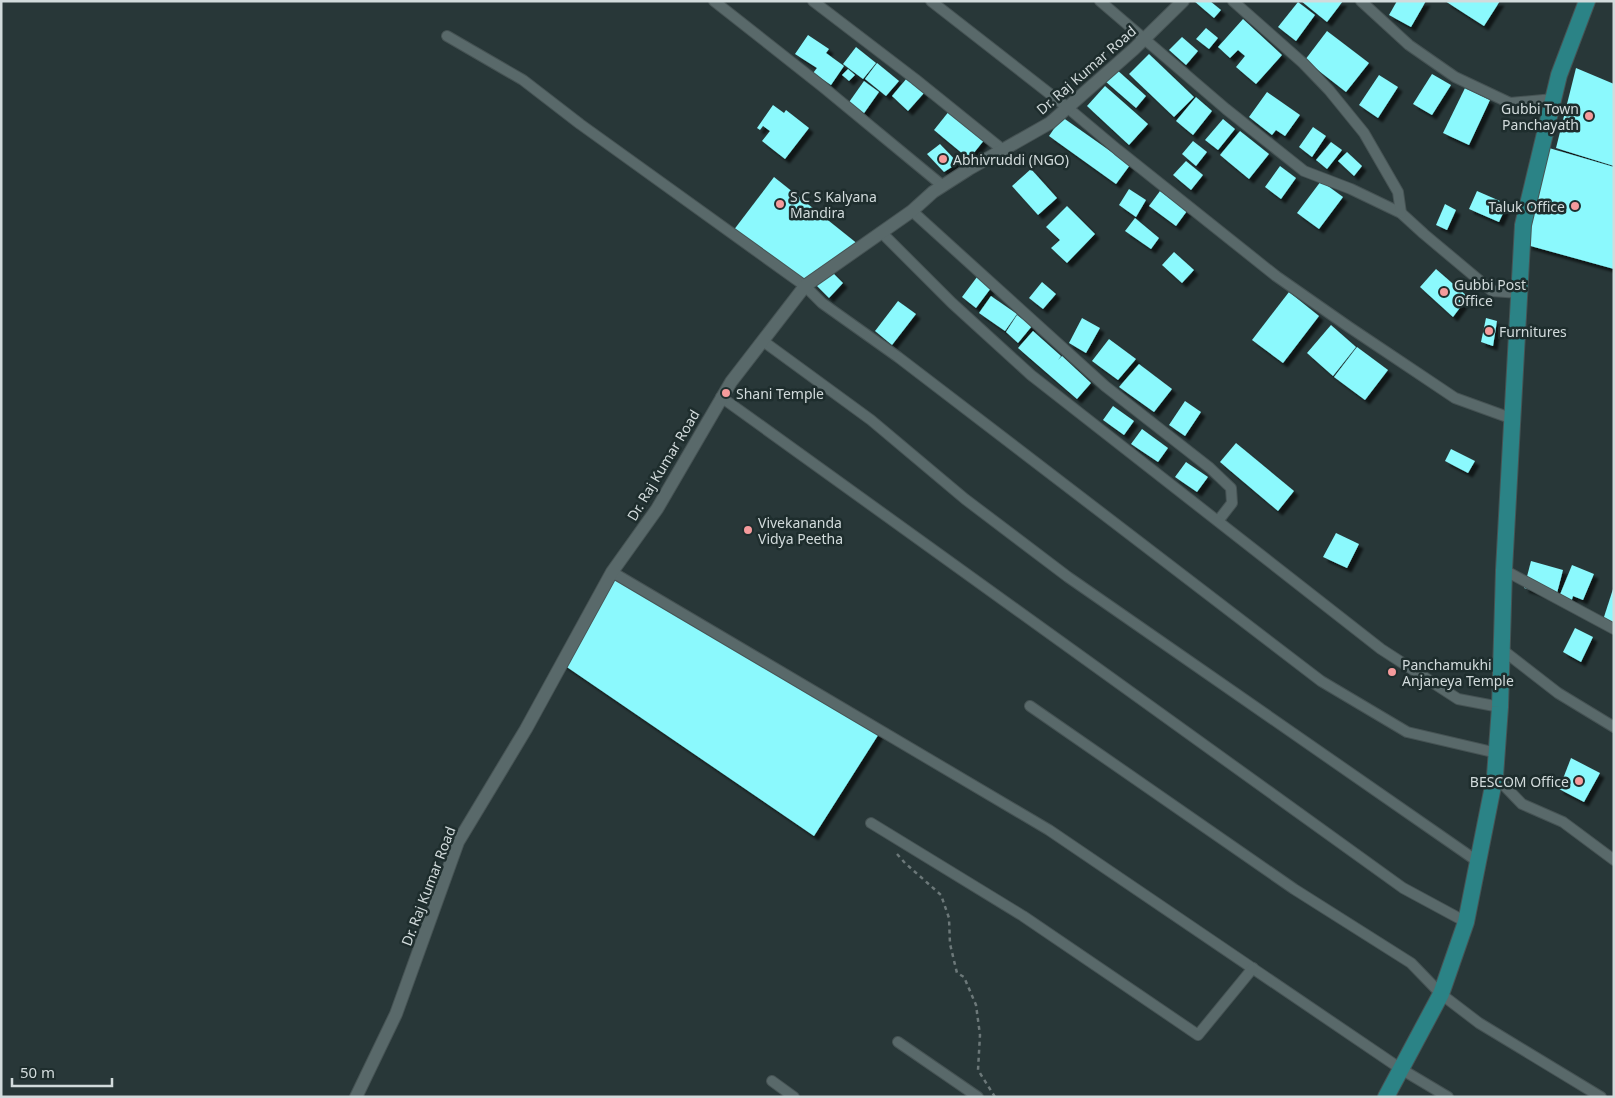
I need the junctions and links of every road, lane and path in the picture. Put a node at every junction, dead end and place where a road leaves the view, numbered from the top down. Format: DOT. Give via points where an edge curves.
graph roads {
  1 [pos="714,1"];
  2 [pos="814,1"];
  3 [pos="931,1"];
  4 [pos="1100,1"];
  5 [pos="1182,1"];
  6 [pos="1233,1"];
  7 [pos="1361,1"];
  8 [pos="1587,1"];
  9 [pos="447,36"];
  10 [pos="1144,39"];
  11 [pos="1554,99"];
  12 [pos="1068,108"];
  13 [pos="1003,150"];
  14 [pos="943,186"];
  15 [pos="912,211"];
  16 [pos="1401,213"];
  17 [pos="880,232"];
  18 [pos="805,286"];
  19 [pos="1519,294"];
  20 [pos="762,341"];
  21 [pos="721,397"];
  22 [pos="1513,419"];
  23 [pos="1218,521"];
  24 [pos="1504,570"];
  25 [pos="612,572"];
  26 [pos="1614,629"];
  27 [pos="1500,648"];
  28 [pos="1030,706"];
  29 [pos="1500,708"];
  30 [pos="1614,727"];
  31 [pos="1497,753"];
  32 [pos="1495,776"];
  33 [pos="871,823"];
  34 [pos="894,850"];
  35 [pos="1614,860"];
  36 [pos="1477,861"];
  37 [pos="1466,922"];
  38 [pos="1253,968"];
  39 [pos="1441,994"];
  40 [pos="898,1042"];
  41 [pos="1401,1069"];
  42 [pos="772,1081"];
  43 [pos="356,1097"];
  44 [pos="794,1097"];
  45 [pos="978,1097"];
  46 [pos="994,1097"];
  47 [pos="1386,1097"];
  48 [pos="1448,1097"];
  49 [pos="1601,1097"];
  1 -- 14 [label="street"];
  2 -- 13 [label="street"];
  3 -- 12 [label="street"];
  4 -- 10 [label="street"];
  5 -- 10 [label="street, Dr. Raj Kumar Road"];
  6 -- 16 [label="street" via="1303,63 1364,133 1398,192"];
  7 -- 11 [label="street" via="1410,45 1455,78 1510,103"];
  8 -- 11 [label="main road" via="1559,75"];
  9 -- 18 [label="street" via="523,80"];
  10 -- 12 [label="street, Dr. Raj Kumar Road"];
  10 -- 16 [label="street" via="1304,171"];
  11 -- 19 [label="main road" via="1523,226"];
  12 -- 13 [label="street, Dr. Raj Kumar Road" via="1050,124"];
  12 -- 22 [label="street" via="1276,276 1455,398"];
  13 -- 14 [label="street, Dr. Raj Kumar Road"];
  14 -- 15 [label="street, Dr. Raj Kumar Road"];
  15 -- 17 [label="street, Dr. Raj Kumar Road"];
  15 -- 23 [label="street" via="1105,386 1231,488 1232,503"];
  16 -- 19 [label="street" via="1492,290"];
  17 -- 18 [label="street, Dr. Raj Kumar Road"];
  17 -- 23 [label="street" via="1031,376"];
  18 -- 20 [label="street, Dr. Raj Kumar Road"];
  18 -- 31 [label="street" via="822,303 1321,681 1407,732"];
  19 -- 22 [label="main road"];
  20 -- 21 [label="street, Dr. Raj Kumar Road"];
  20 -- 36 [label="street" via="871,420 965,499 1068,577"];
  21 -- 25 [label="street, Dr. Raj Kumar Road" via="657,509"];
  21 -- 37 [label="street" via="1403,888"];
  22 -- 24 [label="main road"];
  23 -- 29 [label="street" via="1381,649 1458,699"];
  24 -- 26 [label="street"];
  24 -- 27 [label="main road"];
  25 -- 38 [label="street" via="1049,830"];
  25 -- 43 [label="street, Dr. Raj Kumar Road" via="526,728 458,842 396,1014"];
  27 -- 29 [label="main road"];
  27 -- 30 [label="street" via="1558,693"];
  28 -- 39 [label="street" via="1294,889 1410,963"];
  29 -- 31 [label="main road"];
  31 -- 32 [label="main road"];
  32 -- 35 [label="street" via="1522,804 1563,822"];
  32 -- 36 [label="main road"];
  33 -- 38 [label="street" via="1023,916 1198,1035"];
  34 -- 46 [label="path" via="941,895 949,918 950,944 957,973 964,977 976,1005 980,1035 978,1070"];
  36 -- 37 [label="main road"];
  37 -- 39 [label="main road"];
  38 -- 41 [label="street"];
  39 -- 41 [label="main road"];
  39 -- 49 [label="street" via="1479,1023"];
  40 -- 45 [label="street"];
  41 -- 47 [label="main road"];
  41 -- 48 [label="street"];
  42 -- 44 [label="street"];
}
